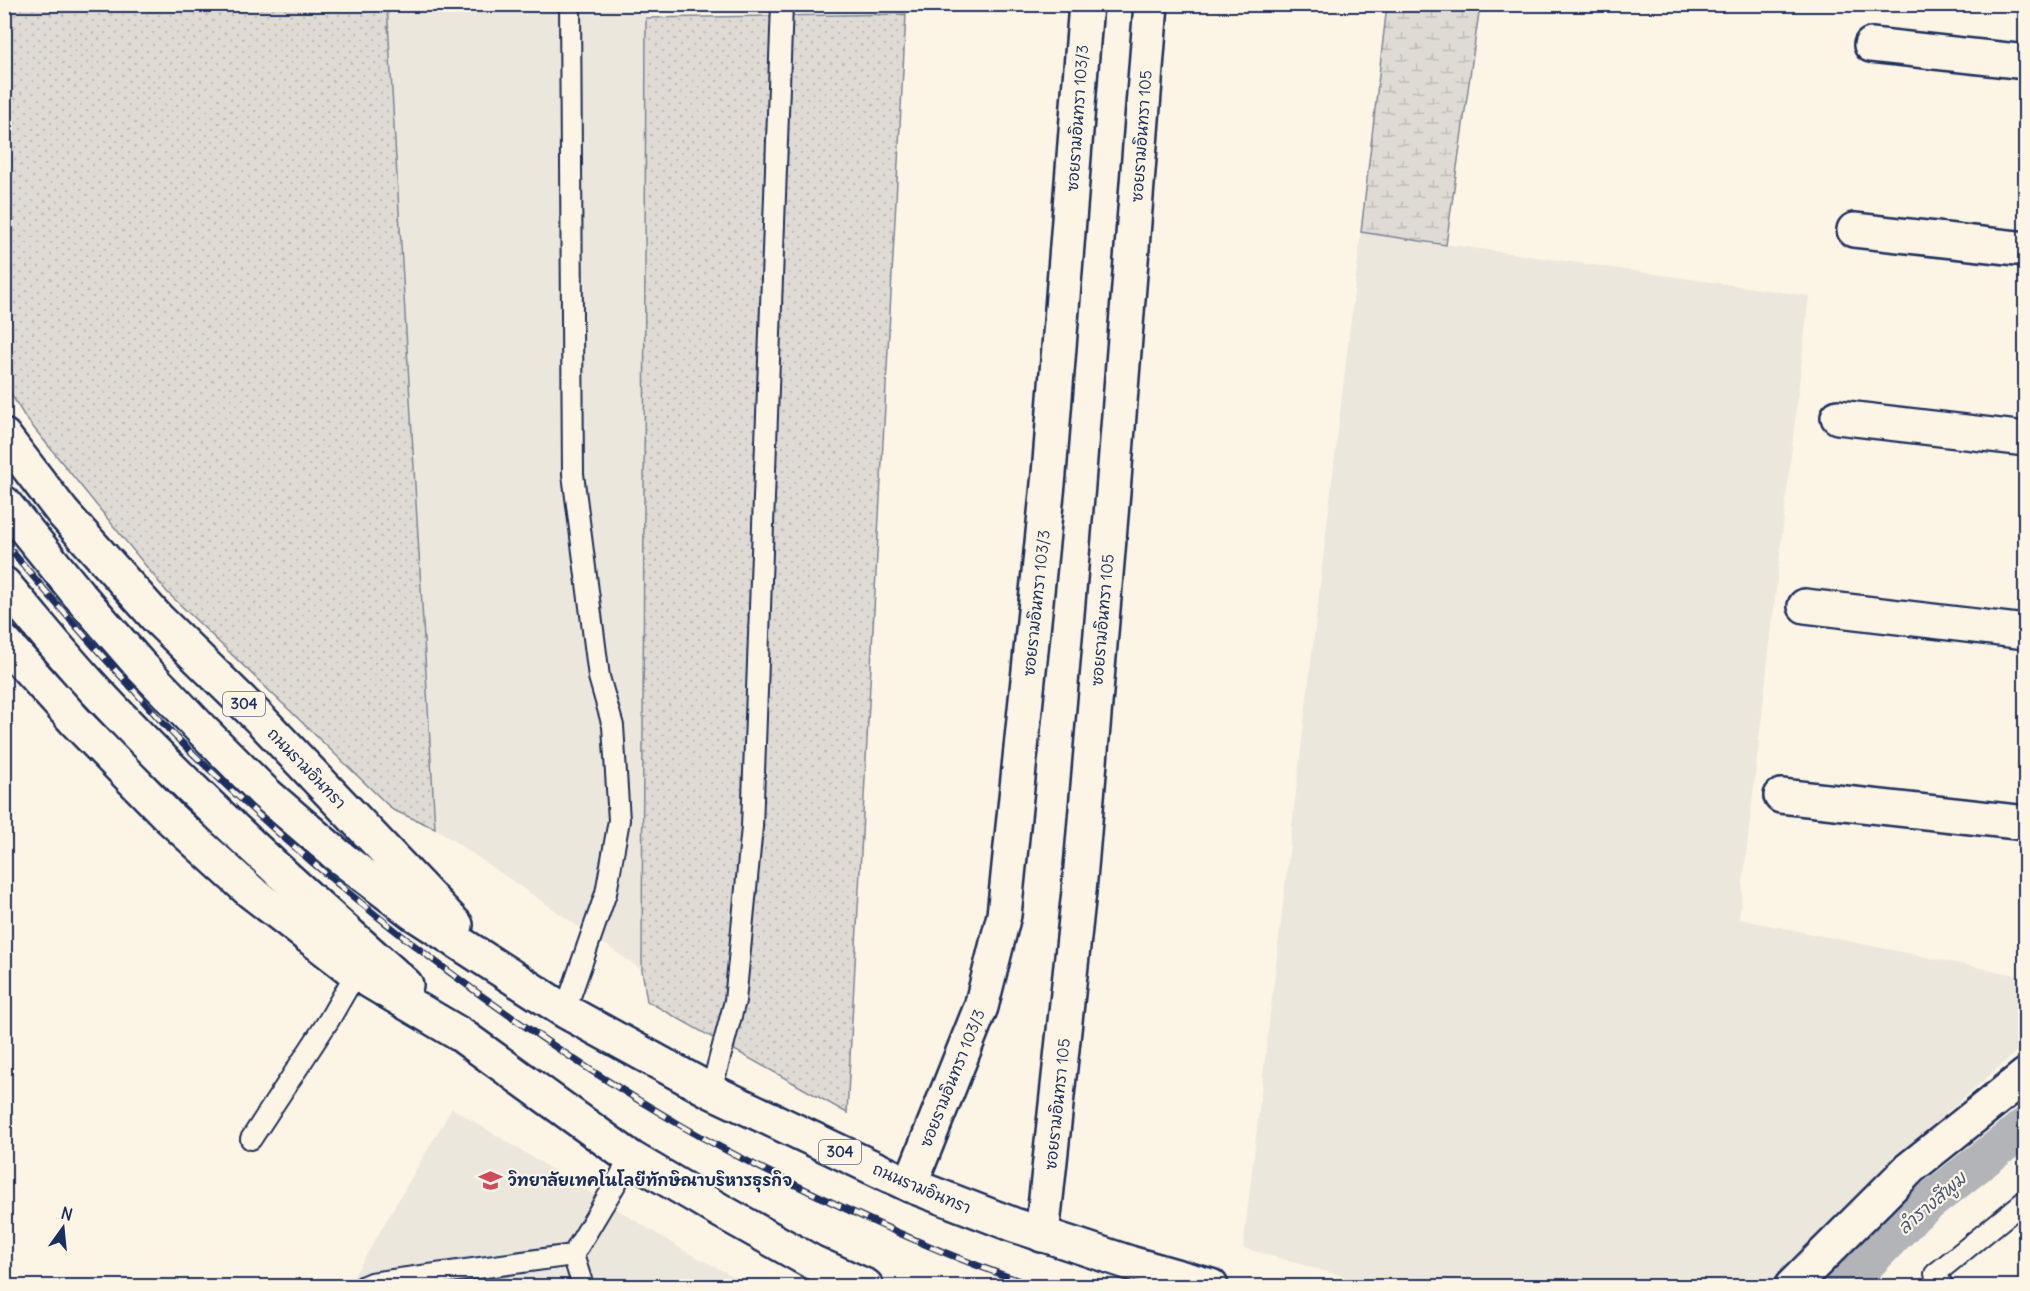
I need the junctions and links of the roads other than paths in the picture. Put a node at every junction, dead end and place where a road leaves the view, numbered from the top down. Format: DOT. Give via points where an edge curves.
graph roads {
  1 [pos="570,4"];
  2 [pos="782,4"];
  3 [pos="1086,4"];
  4 [pos="1151,4"];
  5 [pos="1871,45"];
  6 [pos="2025,62"];
  7 [pos="1854,230"];
  8 [pos="2025,249"];
  9 [pos="1838,417"];
  10 [pos="4,436"];
  11 [pos="2025,439"];
  12 [pos="4,503"];
  13 [pos="4,584"];
  14 [pos="1805,606"];
  15 [pos="2025,632"];
  16 [pos="4,642"];
  17 [pos="1781,796"];
  18 [pos="2025,823"];
  19 [pos="493,964"];
  20 [pos="356,973"];
  21 [pos="565,1011"];
  22 [pos="461,1035"];
  23 [pos="2025,1075"];
  24 [pos="711,1091"];
  25 [pos="251,1139"];
  26 [pos="631,1158"];
  27 [pos="910,1185"];
  28 [pos="2025,1200"];
  29 [pos="1042,1235"];
  30 [pos="573,1255"];
  31 [pos="364,1287"];
  32 [pos="583,1287"];
  33 [pos="866,1287"];
  34 [pos="1211,1287"];
  35 [pos="1792,1287"];
  36 [pos="1943,1287"];
  1 -- 21 [label="lane" via="573,474 599,676 613,726 619,820 606,893"];
  2 -- 24 [label="lane" via="752,827 735,1001"];
  3 -- 27 [label="main road, ซอยรามอินทรา 103/3" via="1049,474 1004,915 981,1007"];
  4 -- 29 [label="main road, ซอยรามอินทรา 105" via="1079,891"];
  5 -- 6 [label="main road"];
  7 -- 8 [label="main road"];
  9 -- 11 [label="main road"];
  10 -- 19 [label="main road, ถนนรามอินทรา / 304" via="63,513 157,618 261,720"];
  12 -- 19 [label="main road, ถนนรามอินทรา / 304" via="140,664 283,808 413,913"];
  13 -- 22 [label="main road" via="96,691 242,836"];
  14 -- 15 [label="main road"];
  16 -- 20 [label="main road" via="170,818 250,891"];
  17 -- 18 [label="main road"];
  19 -- 21 [label="main road, ถนนรามอินทรา / 304"];
  20 -- 22 [label="main road"];
  20 -- 25 [label="lane"];
  21 -- 24 [label="main road, ถนนรามอินทรา / 304"];
  22 -- 26 [label="main road"];
  23 -- 35 [label="main road" via="1910,1168"];
  24 -- 27 [label="main road, ถนนรามอินทรา / 304"];
  26 -- 30 [label="lane"];
  26 -- 33 [label="main road" via="812,1262"];
  27 -- 29 [label="main road, ถนนรามอินทรา / 304"];
  28 -- 36 [label="lane" via="1935,1274"];
  29 -- 34 [label="main road, ถนนรามอินทรา / 304"];
  30 -- 31 [label="lane"];
  30 -- 32 [label="lane"];
}
